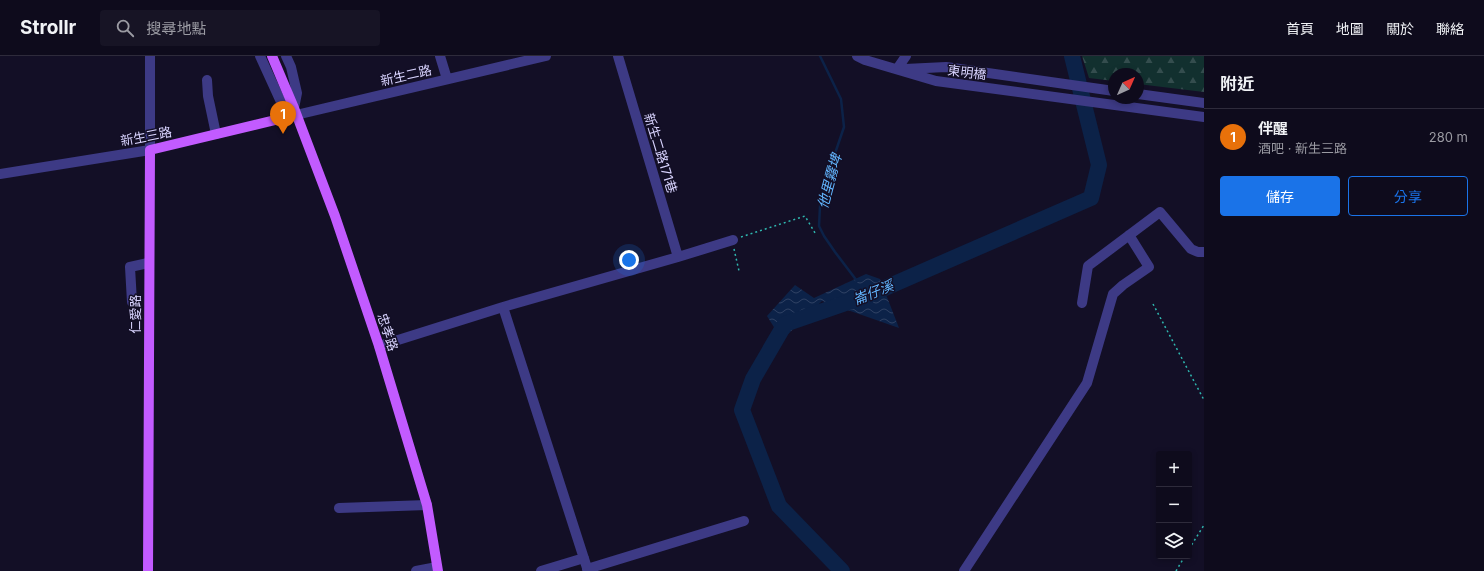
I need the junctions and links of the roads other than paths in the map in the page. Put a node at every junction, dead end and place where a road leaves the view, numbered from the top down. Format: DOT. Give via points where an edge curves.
graph roads {
  1 [pos="150,56"];
  2 [pos="260,56"];
  3 [pos="272,56"];
  4 [pos="286,56"];
  5 [pos="440,56"];
  6 [pos="546,56"];
  7 [pos="618,56"];
  8 [pos="857,56"];
  9 [pos="906,56"];
  10 [pos="897,69"];
  11 [pos="446,79"];
  12 [pos="207,80"];
  13 [pos="1108,90"];
  14 [pos="1144,95"];
  15 [pos="1204,103"];
  16 [pos="295,111"];
  17 [pos="1204,117"];
  18 [pos="216,134"];
  19 [pos="150,150"];
  20 [pos="0,174"];
  21 [pos="1130,235"];
  22 [pos="733,240"];
  23 [pos="1204,252"];
  24 [pos="678,257"];
  25 [pos="148,263"];
  26 [pos="132,302"];
  27 [pos="1082,303"];
  28 [pos="503,307"];
  29 [pos="379,346"];
  30 [pos="427,505"];
  31 [pos="339,508"];
  32 [pos="744,521"];
  33 [pos="584,558"];
  34 [pos="438,569"];
  35 [pos="965,569"];
  36 [pos="588,570"];
  37 [pos="148,571"];
  38 [pos="416,571"];
  39 [pos="541,571"];
  1 -- 19 [label="street, 仁愛路"];
  2 -- 16 [label="street" via="281,102"];
  3 -- 16 [label="main road"];
  4 -- 16 [label="street, 忠孝路" via="297,93"];
  5 -- 11 [label="street"];
  6 -- 11 [label="street, 新生二路"];
  7 -- 24 [label="street, 新生二路171巷"];
  8 -- 10 [label="street"];
  9 -- 10 [label="street"];
  10 -- 13 [label="street, 東明橋" via="946,67"];
  10 -- 17 [label="street, 東明橋" via="936,81"];
  11 -- 16 [label="street, 新生二路"];
  12 -- 18 [label="street"];
  14 -- 15 [label="street"];
  16 -- 18 [label="main road, 新生三路"];
  16 -- 29 [label="main road, 忠孝路" via="335,216"];
  18 -- 19 [label="main road, 新生三路"];
  19 -- 20 [label="street, 新生三路"];
  19 -- 25 [label="main road, 仁愛路"];
  21 -- 23 [label="street" via="1160,212 1191,249"];
  21 -- 27 [label="street" via="1088,266"];
  21 -- 35 [label="street" via="1149,267 1113,294 1087,383"];
  22 -- 24 [label="street"];
  24 -- 28 [label="street"];
  25 -- 26 [label="street" via="130,267"];
  25 -- 37 [label="main road, 仁愛路"];
  28 -- 29 [label="street"];
  28 -- 33 [label="street"];
  29 -- 30 [label="main road, 忠孝路"];
  30 -- 31 [label="street"];
  30 -- 34 [label="main road, 忠孝路"];
  32 -- 36 [label="street"];
  33 -- 36 [label="street"];
  33 -- 39 [label="street"];
  34 -- 38 [label="street"];
}
